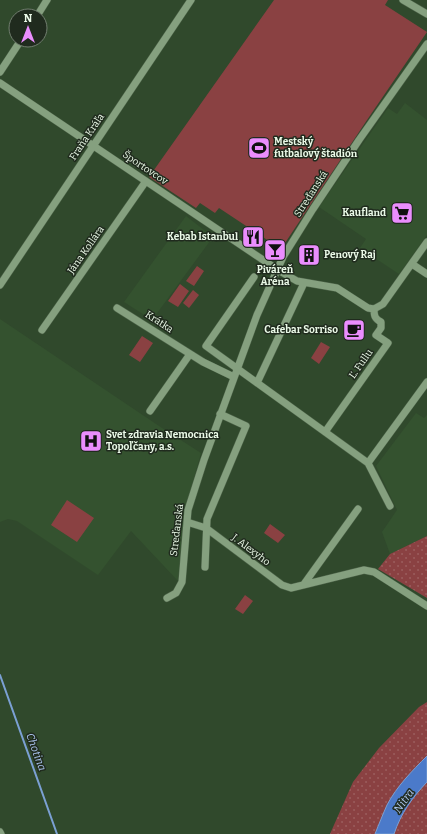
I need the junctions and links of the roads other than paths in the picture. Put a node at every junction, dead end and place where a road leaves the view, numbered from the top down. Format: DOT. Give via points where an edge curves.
graph roads {
  1 [pos="191,0"];
  2 [pos="403,0"];
  3 [pos="427,14"];
  4 [pos="427,44"];
  5 [pos="16,48"];
  6 [pos="0,72"];
  7 [pos="0,83"];
  8 [pos="94,146"];
  9 [pos="146,181"];
  10 [pos="427,242"];
  11 [pos="412,264"];
  12 [pos="278,270"];
  13 [pos="427,274"];
  14 [pos="254,276"];
  15 [pos="304,283"];
  16 [pos="0,285"];
  17 [pos="117,308"];
  18 [pos="374,309"];
  19 [pos="42,330"];
  20 [pos="190,354"];
  21 [pos="237,369"];
  22 [pos="234,377"];
  23 [pos="427,382"];
  24 [pos="257,383"];
  25 [pos="150,411"];
  26 [pos="220,414"];
  27 [pos="325,432"];
  28 [pos="368,463"];
  29 [pos="390,506"];
  30 [pos="358,509"];
  31 [pos="187,522"];
  32 [pos="206,528"];
  33 [pos="205,567"];
  34 [pos="304,584"];
  35 [pos="167,598"];
  36 [pos="427,606"];
  1 -- 8 [label="street, Fraňa Kráľa"];
  2 -- 3 [label="street"];
  4 -- 12 [label="street, Streďanská" via="313,209 283,257"];
  5 -- 6 [label="street"];
  7 -- 8 [label="street, Športovcov"];
  8 -- 9 [label="street, Športovcov"];
  8 -- 16 [label="street, Fraňa Kráľa"];
  9 -- 12 [label="street, Športovcov"];
  9 -- 19 [label="street, Jána Kollára"];
  10 -- 11 [label="street"];
  11 -- 13 [label="street"];
  11 -- 18 [label="street" via="386,302"];
  12 -- 15 [label="street, Športovcov"];
  12 -- 21 [label="street, Streďanská" via="257,315"];
  14 -- 21 [label="street" via="206,346"];
  15 -- 18 [label="street, Športovcov" via="338,288 368,308"];
  15 -- 24 [label="street"];
  17 -- 20 [label="street, Krátka"];
  18 -- 27 [label="street, Ľ. Fullu" via="376,320 381,322 381,328 376,335 388,343"];
  20 -- 22 [label="street, Krátka"];
  20 -- 25 [label="street"];
  21 -- 22 [label="street, Streďanská"];
  21 -- 24 [label="street"];
  22 -- 26 [label="street, Streďanská"];
  23 -- 28 [label="street"];
  24 -- 27 [label="street"];
  26 -- 31 [label="street, Streďanská" via="188,510"];
  26 -- 32 [label="street" via="246,426 206,520"];
  27 -- 28 [label="street"];
  28 -- 29 [label="street"];
  30 -- 34 [label="street"];
  31 -- 32 [label="street, J. Alexyho"];
  31 -- 35 [label="street, Streďanská" via="182,582 176,593"];
  32 -- 33 [label="street"];
  32 -- 34 [label="street, J. Alexyho" via="282,585 290,588"];
  34 -- 36 [label="street, J. Alexyho" via="364,570 374,572"];
}
